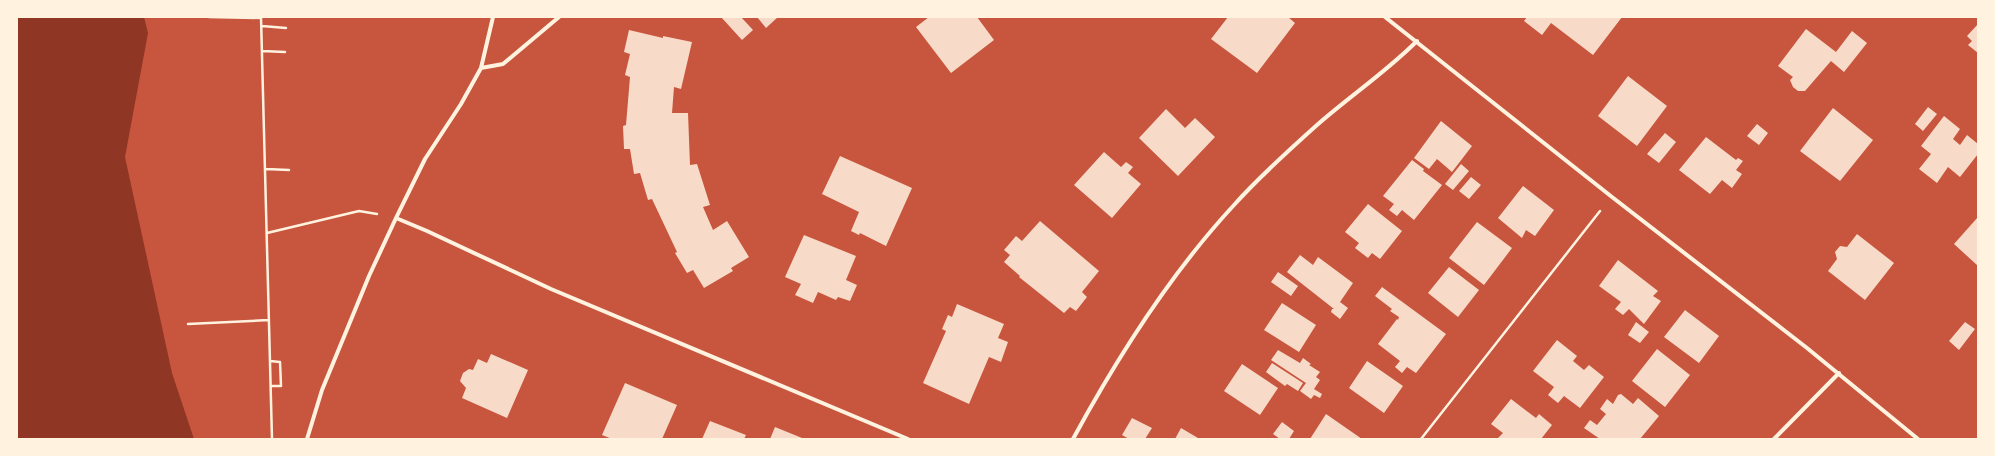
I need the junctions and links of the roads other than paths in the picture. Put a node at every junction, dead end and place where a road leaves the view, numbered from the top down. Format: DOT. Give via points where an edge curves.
graph roads {
  1 [pos="493,17"];
  2 [pos="559,17"];
  3 [pos="1385,17"];
  4 [pos="1417,41"];
  5 [pos="481,68"];
  6 [pos="396,218"];
  7 [pos="1839,373"];
  8 [pos="307,439"];
  9 [pos="908,439"];
  10 [pos="1073,439"];
  11 [pos="1774,439"];
  12 [pos="1918,439"];
  1 -- 5 [label="street"];
  2 -- 5 [label="street" via="503,64"];
  3 -- 4 [label="street"];
  4 -- 7 [label="street" via="1612,197"];
  4 -- 10 [label="street" via="1317,125 1234,204 1152,308 1106,379"];
  5 -- 6 [label="street" via="425,159"];
  6 -- 8 [label="street" via="322,390"];
  6 -- 9 [label="street" via="551,289"];
  7 -- 11 [label="street"];
  7 -- 12 [label="street"];
}
